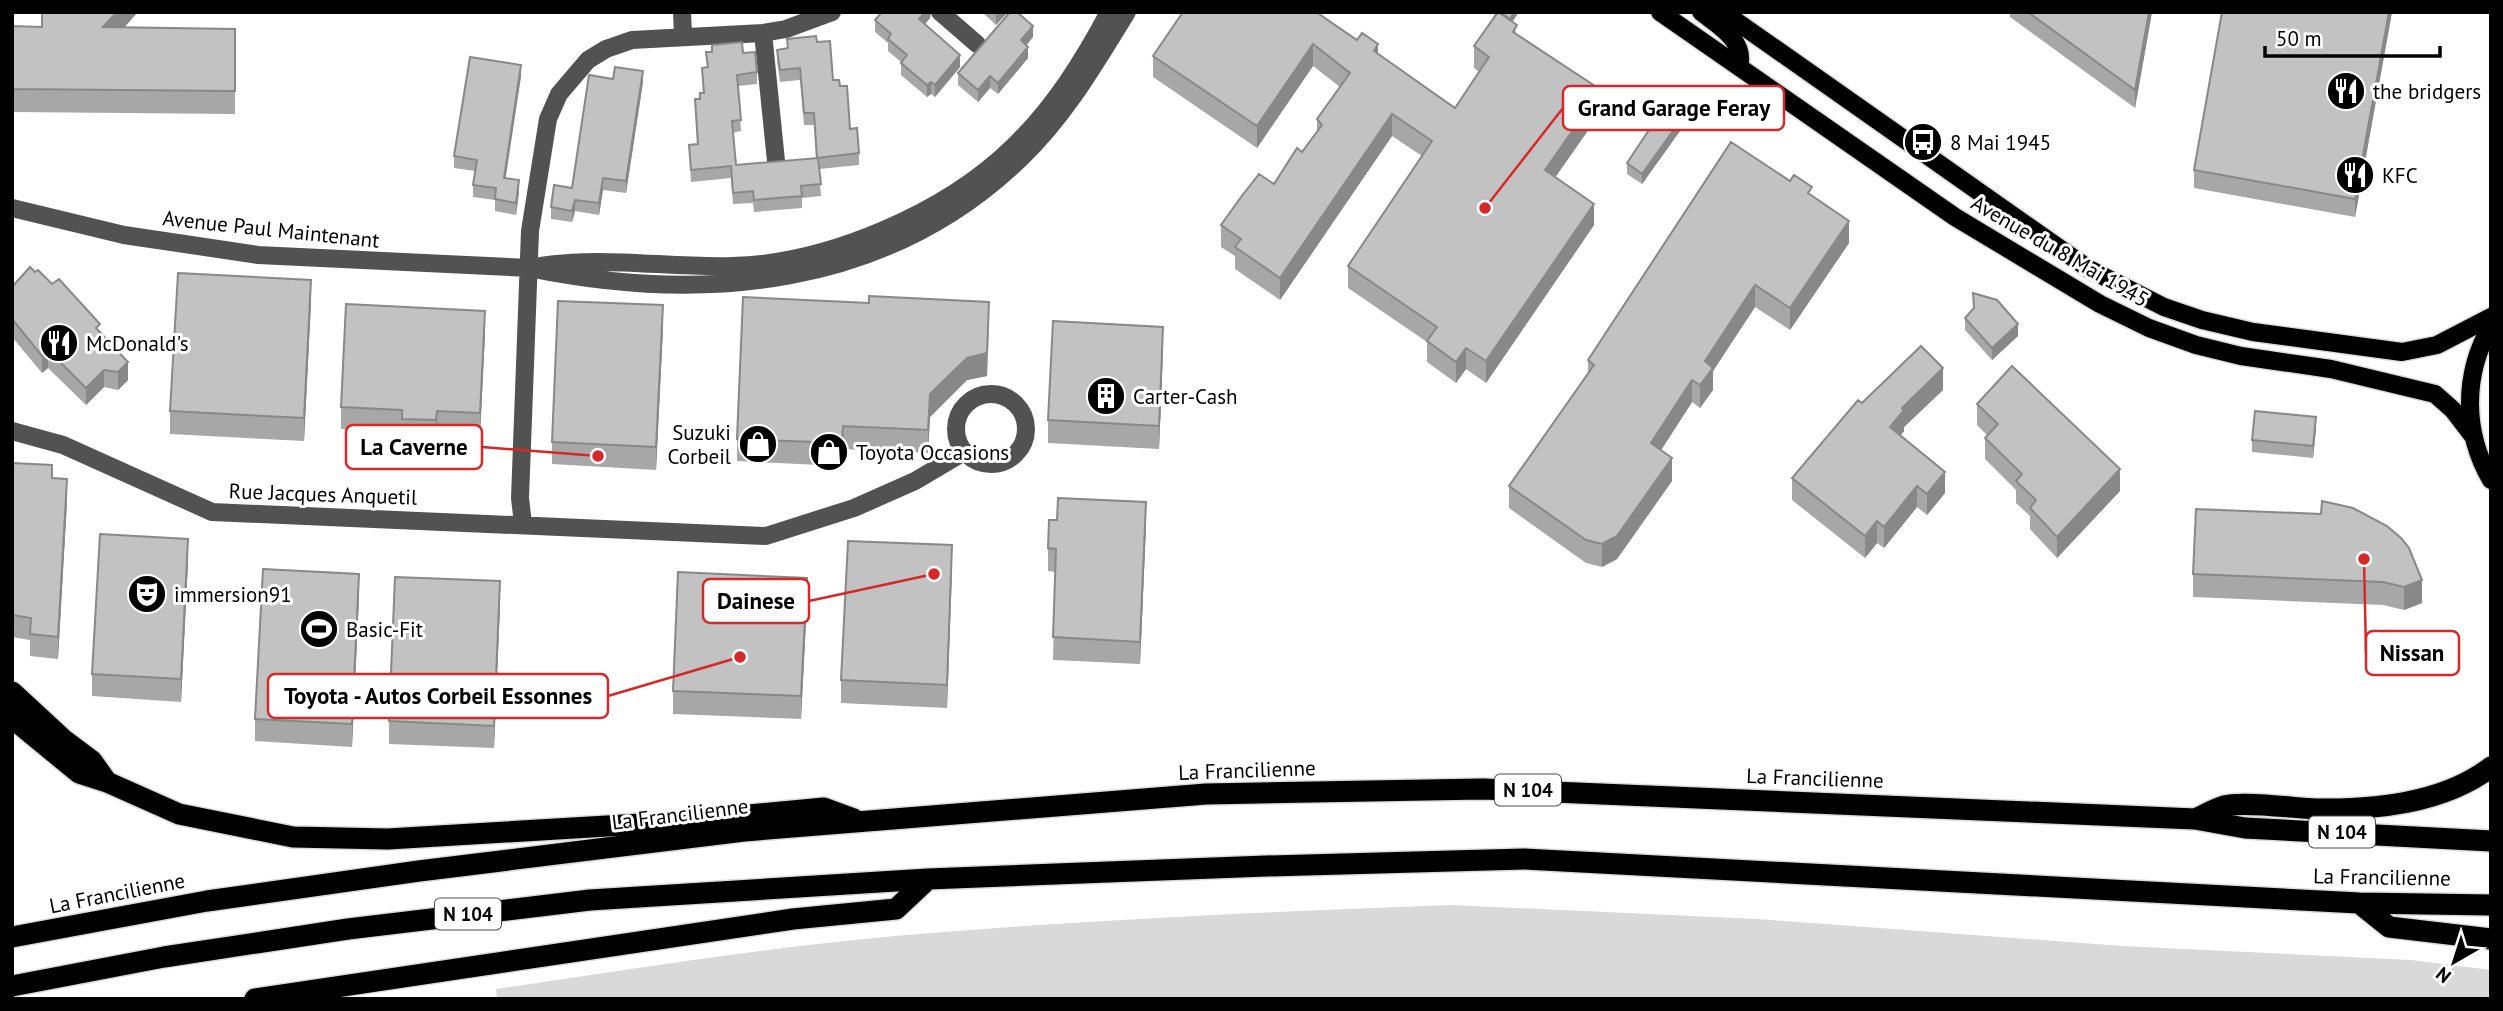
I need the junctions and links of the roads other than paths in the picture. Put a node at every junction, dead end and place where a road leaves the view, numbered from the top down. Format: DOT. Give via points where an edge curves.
graph roads {
  1 [pos="682,12"];
  2 [pos="832,12"];
  3 [pos="940,12"];
  4 [pos="1109,12"];
  5 [pos="1127,12"];
  6 [pos="1660,12"];
  7 [pos="1701,12"];
  8 [pos="1723,12"];
  9 [pos="763,33"];
  10 [pos="683,35"];
  11 [pos="977,44"];
  12 [pos="1739,67"];
  13 [pos="776,161"];
  14 [pos="12,208"];
  15 [pos="529,268"];
  16 [pos="2491,317"];
  17 [pos="2491,326"];
  18 [pos="12,431"];
  19 [pos="2473,436"];
  20 [pos="964,452"];
  21 [pos="2491,480"];
  22 [pos="523,524"];
  23 [pos="12,692"];
  24 [pos="12,718"];
  25 [pos="2491,767"];
  26 [pos="107,782"];
  27 [pos="2194,819"];
  28 [pos="863,822"];
  29 [pos="2491,841"];
  30 [pos="928,879"];
  31 [pos="2359,903"];
  32 [pos="2491,905"];
  33 [pos="12,937"];
  34 [pos="2491,939"];
  35 [pos="371,983"];
  36 [pos="12,986"];
  37 [pos="256,999"];
  38 [pos="353,999"];
  1 -- 10 [label="street"];
  2 -- 9 [label="street"];
  3 -- 11 [label="street"];
  4 -- 15 [label="street, Avenue Paul Maintenant" via="1065,87 1014,146 985,172 932,205 872,234 806,257 769,264 687,267 570,261"];
  5 -- 15 [label="street, Avenue Paul Maintenant" via="1074,97 1023,157 940,220 881,251 811,273 737,284 645,283"];
  6 -- 12 [label="main road, Avenue du 8 Mai 1945"];
  7 -- 12 [label="main road" via="1735,41"];
  8 -- 16 [label="main road, Avenue du 8 Mai 1945" via="2089,269 2164,306 2253,332 2402,352 2437,345"];
  9 -- 10 [label="street"];
  9 -- 13 [label="street"];
  10 -- 15 [label="street" via="632,40 606,50 588,60 559,94 543,144"];
  12 -- 19 [label="main road, Avenue du 8 Mai 1945" via="1955,217 2100,304 2196,345 2331,369 2435,394"];
  14 -- 15 [label="street, Avenue Paul Maintenant" via="124,235 244,253"];
  15 -- 22 [label="street" via="520,498"];
  17 -- 19 [label="main road, Avenue du 8 Mai 1945" via="2472,371"];
  18 -- 22 [label="street, Rue Jacques Anquetil" via="63,445 212,512"];
  19 -- 21 [label="main road, Avenue du 8 Mai 1945"];
  20 -- 20 [label="street" via="993,465 1015,456 1027,431 1018,405 994,393 968,402 956,426"];
  20 -- 22 [label="street, Rue Jacques Anquetil" via="915,481 854,508 766,536"];
  23 -- 26 [label="highway" via="92,761"];
  24 -- 26 [label="highway" via="79,774"];
  25 -- 27 [label="highway" via="2441,794 2381,806 2225,805"];
  26 -- 28 [label="highway" via="179,814 293,837 388,839 824,808"];
  27 -- 28 [label="highway, La Francilienne / N 104" via="1483,789 1206,794"];
  27 -- 29 [label="highway, La Francilienne / N 104" via="2245,828"];
  28 -- 33 [label="highway, La Francilienne / N 104" via="744,831 419,871 207,901"];
  30 -- 31 [label="highway, La Francilienne / N 104" via="1524,859"];
  30 -- 35 [label="highway" via="896,909 793,919"];
  30 -- 36 [label="highway, La Francilienne / N 104" via="590,900 348,929"];
  31 -- 32 [label="highway, La Francilienne / N 104"];
  31 -- 34 [label="highway" via="2389,927"];
  35 -- 37 [label="highway"];
  35 -- 38 [label="highway"];
}
